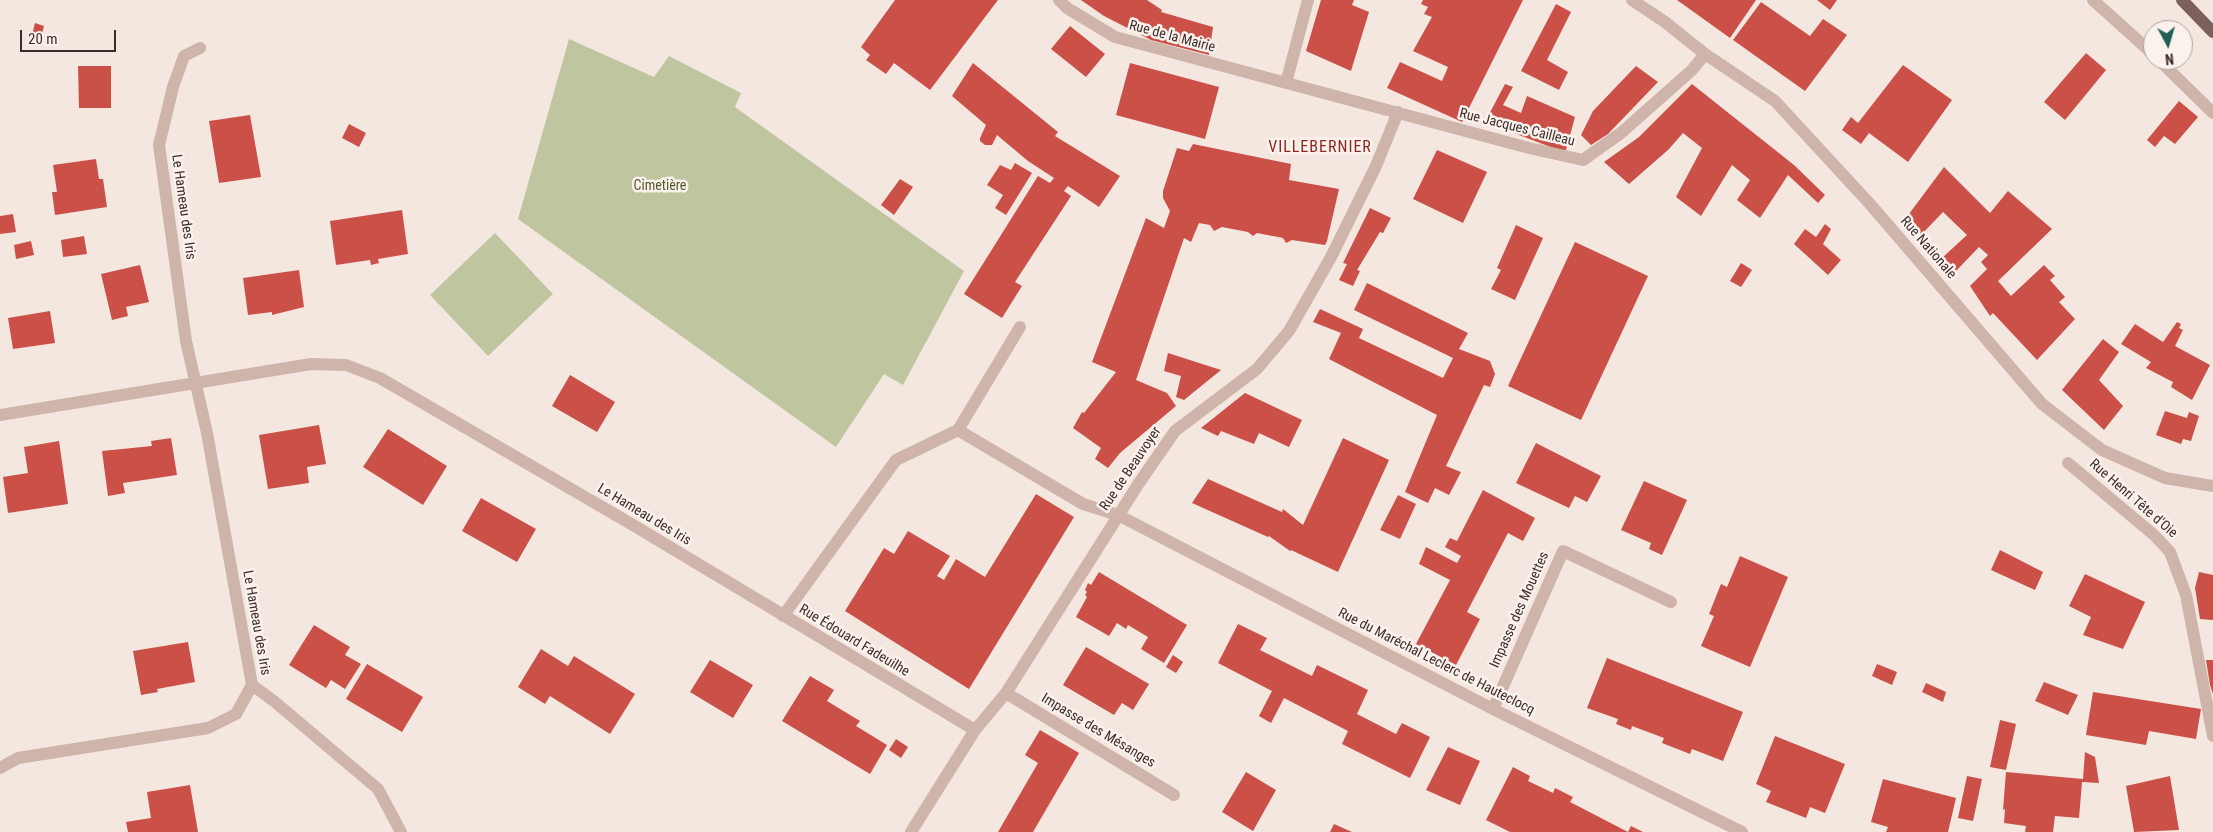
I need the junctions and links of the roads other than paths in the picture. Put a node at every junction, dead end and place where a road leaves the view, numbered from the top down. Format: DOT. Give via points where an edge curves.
graph roads {
  1 [pos="1059,0"];
  2 [pos="1308,0"];
  3 [pos="1632,0"];
  4 [pos="2093,0"];
  5 [pos="2182,0"];
  6 [pos="2213,32"];
  7 [pos="2143,45"];
  8 [pos="200,48"];
  9 [pos="1705,54"];
  10 [pos="2169,70"];
  11 [pos="1286,83"];
  12 [pos="1398,112"];
  13 [pos="2213,113"];
  14 [pos="1020,327"];
  15 [pos="196,381"];
  16 [pos="0,415"];
  17 [pos="958,430"];
  18 [pos="2068,463"];
  19 [pos="2213,486"];
  20 [pos="1118,515"];
  21 [pos="717,576"];
  22 [pos="1671,602"];
  23 [pos="783,616"];
  24 [pos="252,685"];
  25 [pos="1006,693"];
  26 [pos="1492,709"];
  27 [pos="975,730"];
  28 [pos="2213,736"];
  29 [pos="0,768"];
  30 [pos="1174,795"];
  31 [pos="401,832"];
  32 [pos="911,832"];
  33 [pos="1742,832"];
  1 -- 11 [label="street, Rue de la Mairie" via="1115,37"];
  2 -- 11 [label="street"];
  3 -- 9 [label="street, Rue Nationale"];
  4 -- 7 [label="street"];
  5 -- 6 [label="main road"];
  8 -- 15 [label="street, Le Hameau des Iris" via="184,56 158,145 186,341"];
  9 -- 12 [label="street, Rue Jacques Cailleau" via="1692,70 1622,133 1583,160"];
  9 -- 19 [label="street, Rue Nationale" via="1774,101 1870,204 2042,404 2102,450 2165,478"];
  10 -- 13 [label="street"];
  11 -- 12 [label="street, Rue Jacques Cailleau"];
  12 -- 20 [label="street, Rue de Beauvoyer" via="1376,166 1331,257 1289,331 1257,369 1175,431"];
  14 -- 17 [label="street"];
  15 -- 16 [label="street, Le Hameau des Iris"];
  15 -- 21 [label="street, Le Hameau des Iris" via="311,364 346,365 380,378"];
  15 -- 24 [label="street, Le Hameau des Iris"];
  17 -- 20 [label="street, Rue du Maréchal Leclerc de Hauteclocq" via="1083,504"];
  17 -- 23 [label="street" via="896,460"];
  18 -- 28 [label="street, Rue Henri Tête d'Oie" via="2170,552 2186,595"];
  20 -- 25 [label="street, Rue de Beauvoyer"];
  20 -- 26 [label="street, Rue du Maréchal Leclerc de Hauteclocq"];
  21 -- 23 [label="street, Rue Édouard Fadeuilhe"];
  22 -- 26 [label="street, Impasse des Mouettes" via="1562,551"];
  23 -- 27 [label="street, Rue Édouard Fadeuilhe"];
  24 -- 29 [label="street, Le Hameau des Iris" via="236,714 208,728 18,758"];
  24 -- 31 [label="street" via="378,790"];
  25 -- 27 [label="street, Rue de Beauvoyer"];
  25 -- 30 [label="street, Impasse des Mésanges"];
  26 -- 33 [label="street, Rue du Maréchal Leclerc de Hauteclocq"];
  27 -- 32 [label="street, Rue de Beauvoyer"];
}
